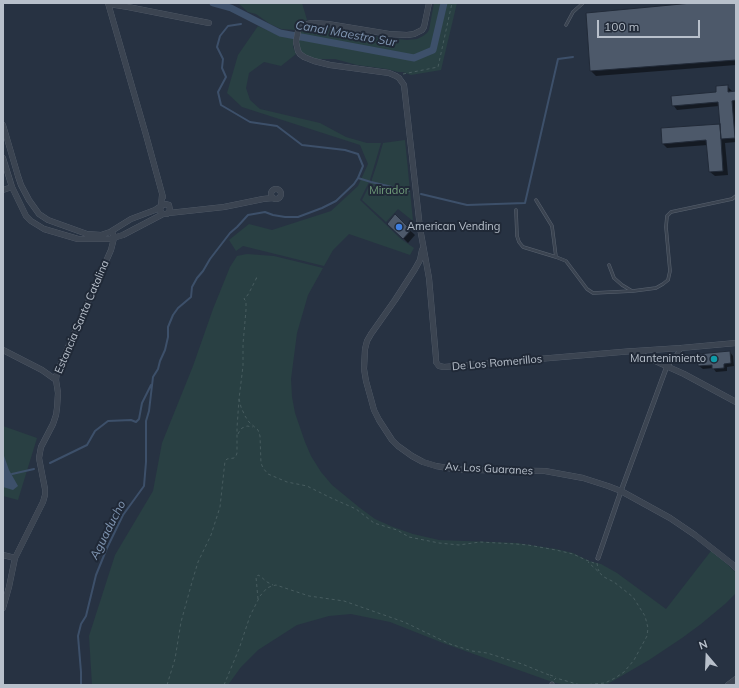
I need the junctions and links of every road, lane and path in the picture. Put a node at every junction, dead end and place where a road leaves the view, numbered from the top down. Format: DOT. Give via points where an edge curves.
graph roads {
  1 [pos="429,3"];
  2 [pos="452,3"];
  3 [pos="583,3"];
  4 [pos="108,4"];
  5 [pos="209,23"];
  6 [pos="566,25"];
  7 [pos="396,76"];
  8 [pos="3,125"];
  9 [pos="3,160"];
  10 [pos="12,187"];
  11 [pos="3,190"];
  12 [pos="271,192"];
  13 [pos="736,196"];
  14 [pos="273,198"];
  15 [pos="263,199"];
  16 [pos="536,200"];
  17 [pos="166,209"];
  18 [pos="516,210"];
  19 [pos="112,231"];
  20 [pos="114,238"];
  21 [pos="423,246"];
  22 [pos="556,257"];
  23 [pos="609,265"];
  24 [pos="256,279"];
  25 [pos="633,291"];
  26 [pos="736,343"];
  27 [pos="681,348"];
  28 [pos="3,350"];
  29 [pos="633,351"];
  30 [pos="667,366"];
  31 [pos="56,380"];
  32 [pos="239,399"];
  33 [pos="736,402"];
  34 [pos="254,427"];
  35 [pos="237,437"];
  36 [pos="621,491"];
  37 [pos="3,555"];
  38 [pos="15,558"];
  39 [pos="598,558"];
  40 [pos="586,560"];
  41 [pos="735,564"];
  42 [pos="600,573"];
  43 [pos="276,585"];
  44 [pos="258,600"];
  45 [pos="3,608"];
  46 [pos="549,675"];
  47 [pos="556,678"];
  48 [pos="736,679"];
  49 [pos="167,685"];
  50 [pos="224,685"];
  51 [pos="580,685"];
  52 [pos="583,685"];
  53 [pos="728,685"];
  1 -- 7 [label="street" via="424,27 414,34 389,34 318,23 299,28 296,42 300,54 304,57"];
  2 -- 7 [label="path" via="438,67"];
  3 -- 6 [label="lane" via="573,12"];
  4 -- 5 [label="street"];
  4 -- 17 [label="street"];
  7 -- 21 [label="street, De Los Romerillos" via="404,85"];
  8 -- 19 [label="street" via="21,185 39,214 48,220 87,234 101,235"];
  9 -- 10 [label="street"];
  10 -- 11 [label="street"];
  10 -- 20 [label="street" via="26,216 37,226 78,239"];
  12 -- 14 [label="street"];
  12 -- 14 [label="street" via="275,189 281,192 279,198"];
  12 -- 15 [label="street"];
  13 -- 25 [label="lane" via="671,212 667,216 666,228 670,271 668,280 656,288"];
  14 -- 15 [label="street"];
  15 -- 17 [label="street" via="224,207 178,212"];
  16 -- 22 [label="lane" via="552,226"];
  17 -- 19 [label="street" via="155,210 131,219"];
  17 -- 20 [label="street"];
  18 -- 22 [label="lane" via="517,236 523,247"];
  19 -- 20 [label="street"];
  20 -- 31 [label="street, Estancia Santa Catalina"];
  21 -- 29 [label="street, De Los Romerillos" via="429,278 436,362 439,366"];
  21 -- 36 [label="street, Av. Los Guaranes" via="415,269 371,334 365,349 364,369 374,410 392,440 412,456 436,466 470,470 558,473 583,478"];
  22 -- 25 [label="lane" via="566,261 587,289 593,293"];
  23 -- 25 [label="lane" via="614,278"];
  24 -- 32 [label="path" via="244,297 246,301 243,366"];
  26 -- 27 [label="street"];
  27 -- 29 [label="street"];
  27 -- 30 [label="street"];
  28 -- 31 [label="street"];
  29 -- 30 [label="street, De Los Romerillos"];
  30 -- 33 [label="street, De Los Romerillos"];
  30 -- 36 [label="street"];
  31 -- 38 [label="street, Estancia Santa Catalina" via="56,415 39,458 45,495"];
  32 -- 34 [label="path" via="245,416"];
  32 -- 35 [label="path"];
  34 -- 35 [label="path" via="242,428"];
  34 -- 40 [label="path" via="260,436 261,463 268,474 287,482 307,486 356,509 374,523 398,530 409,537 439,544 522,544 573,554"];
  35 -- 49 [label="path" via="236,456 227,459 224,465 220,507 211,535 198,562 181,622 176,659"];
  36 -- 39 [label="street"];
  36 -- 41 [label="street, Av. Los Guaranes" via="670,518"];
  37 -- 38 [label="street"];
  38 -- 45 [label="street, Estancia Santa Catalina"];
  39 -- 40 [label="path" via="594,563"];
  39 -- 42 [label="path"];
  40 -- 42 [label="path"];
  42 -- 52 [label="path" via="633,597 645,616 648,636 624,672 605,683"];
  43 -- 44 [label="path" via="263,592"];
  43 -- 44 [label="path" via="258,575"];
  43 -- 46 [label="path" via="309,596 344,601 404,622 450,644 472,651 487,652"];
  44 -- 50 [label="path"];
  46 -- 47 [label="path"];
  46 -- 47 [label="path" via="553,683"];
  47 -- 51 [label="path"];
  48 -- 53 [label="street"];
}
